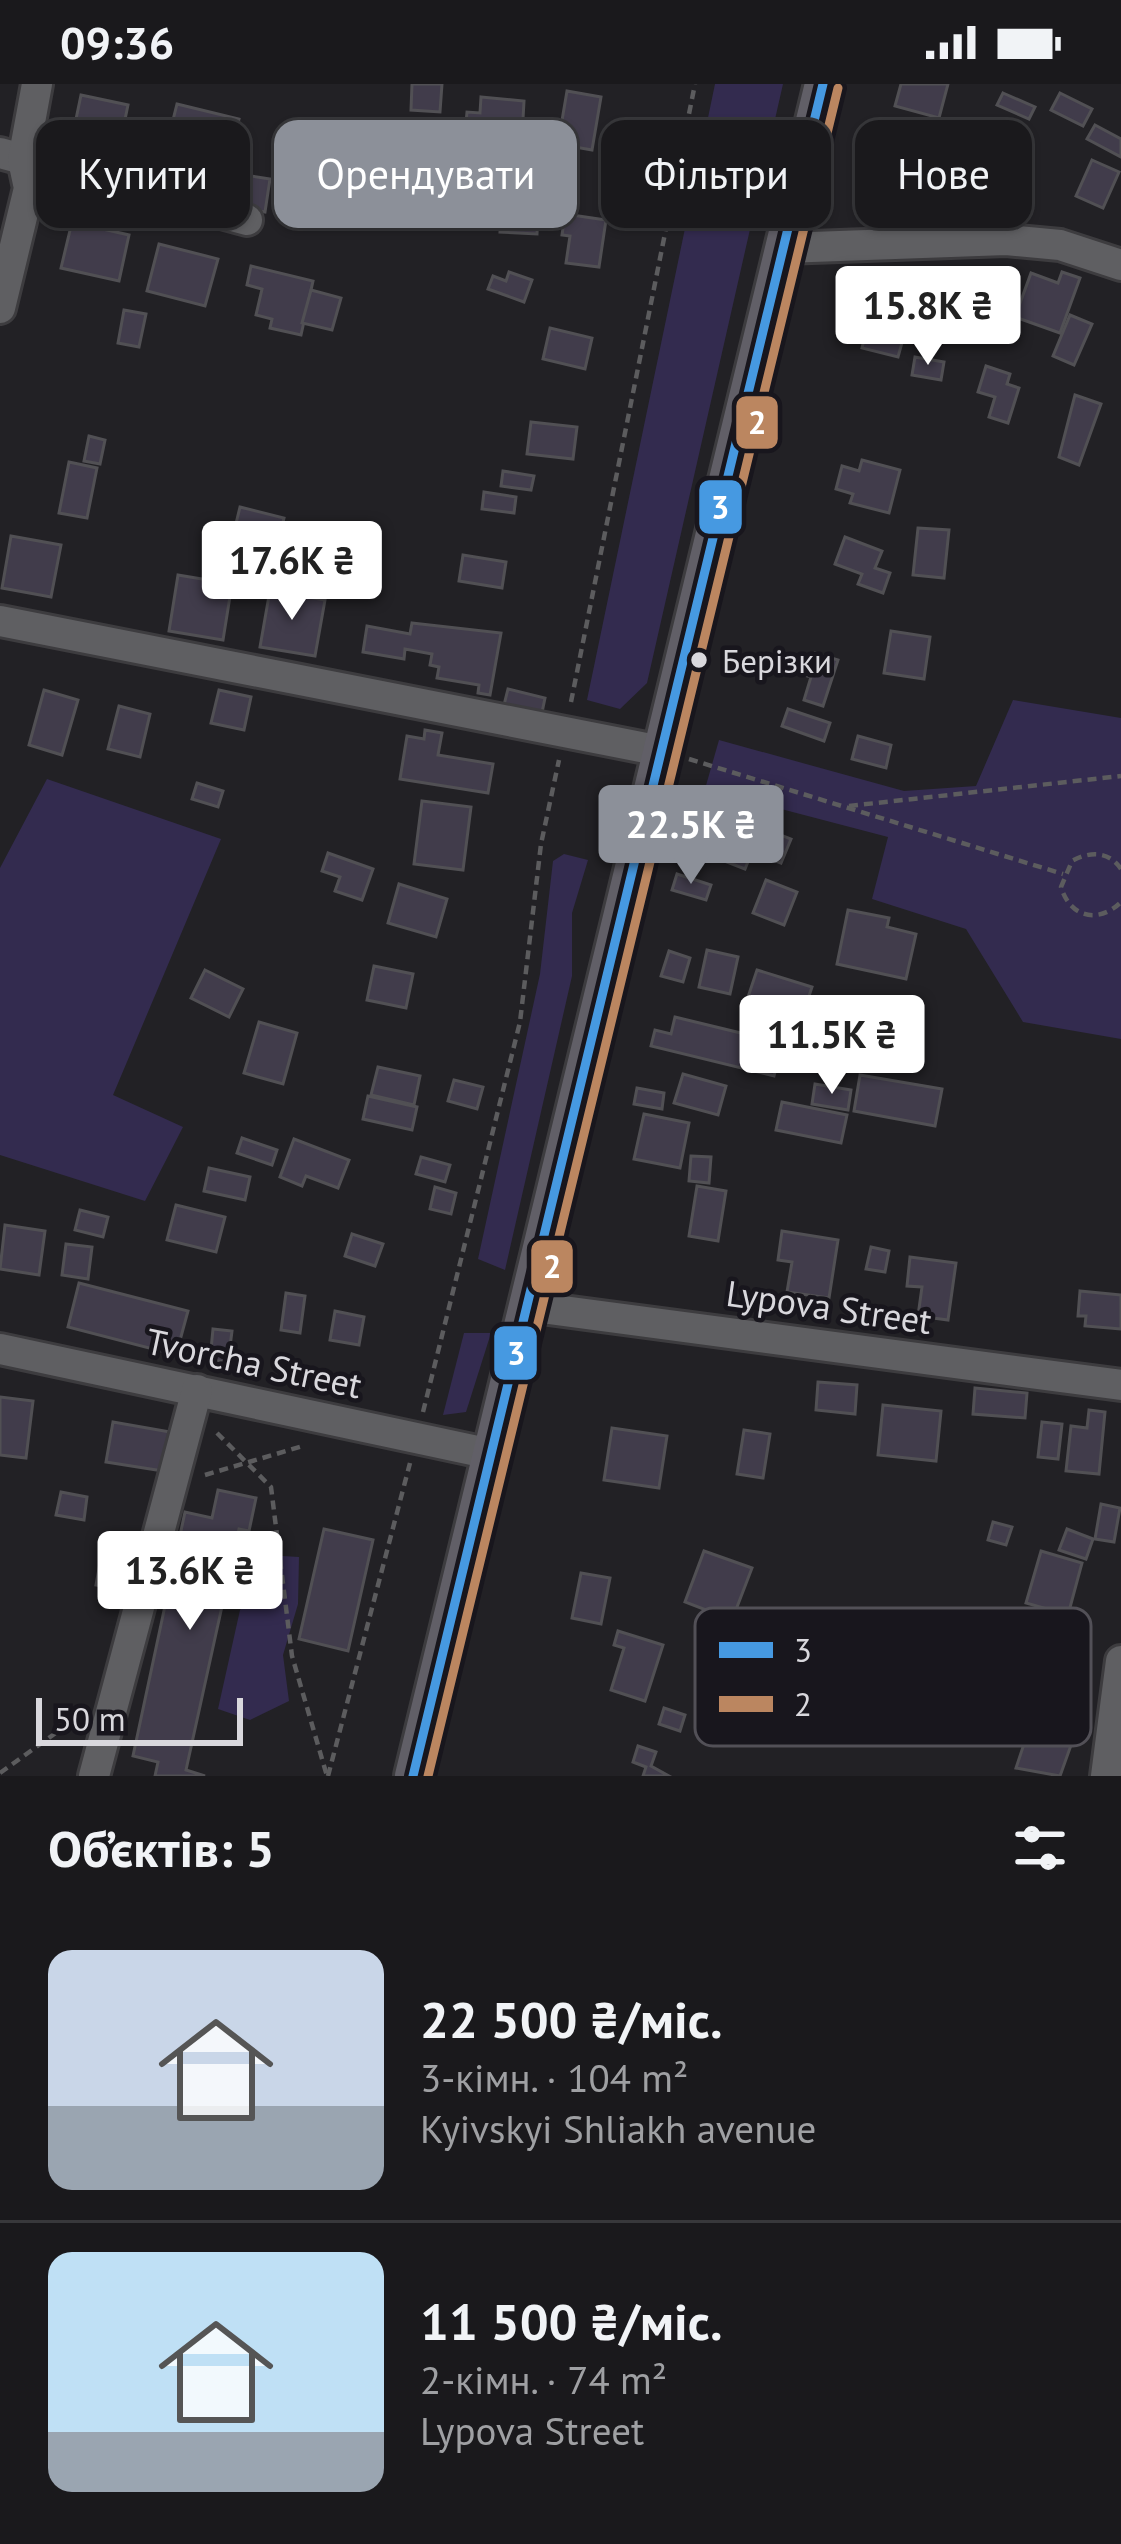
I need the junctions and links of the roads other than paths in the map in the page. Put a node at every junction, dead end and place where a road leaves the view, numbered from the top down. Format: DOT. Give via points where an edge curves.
graph roads {
  1 [pos="37,84"];
  2 [pos="823,84"];
  3 [pos="11,156"];
  4 [pos="784,248"];
  5 [pos="1121,265"];
  6 [pos="0,308"];
  7 [pos="0,622"];
  8 [pos="661,751"];
  9 [pos="526,1306"];
  10 [pos="0,1349"];
  11 [pos="1121,1384"];
  12 [pos="195,1397"];
  13 [pos="491,1454"];
  14 [pos="1121,1661"];
  15 [pos="94,1776"];
  16 [pos="413,1776"];
  17 [pos="1106,1776"];
  1 -- 3 [label="street"];
  2 -- 4 [label="main road"];
  3 -- 6 [label="street" via="28,188"];
  4 -- 5 [label="street" via="1006,240 1060,245"];
  4 -- 8 [label="main road"];
  7 -- 8 [label="street"];
  8 -- 9 [label="main road"];
  9 -- 11 [label="street, Lypova Street"];
  9 -- 13 [label="main road"];
  10 -- 12 [label="street, Tvorcha Street"];
  12 -- 13 [label="street, Tvorcha Street"];
  12 -- 15 [label="street"];
  13 -- 16 [label="main road"];
  14 -- 17 [label="street"];
}
